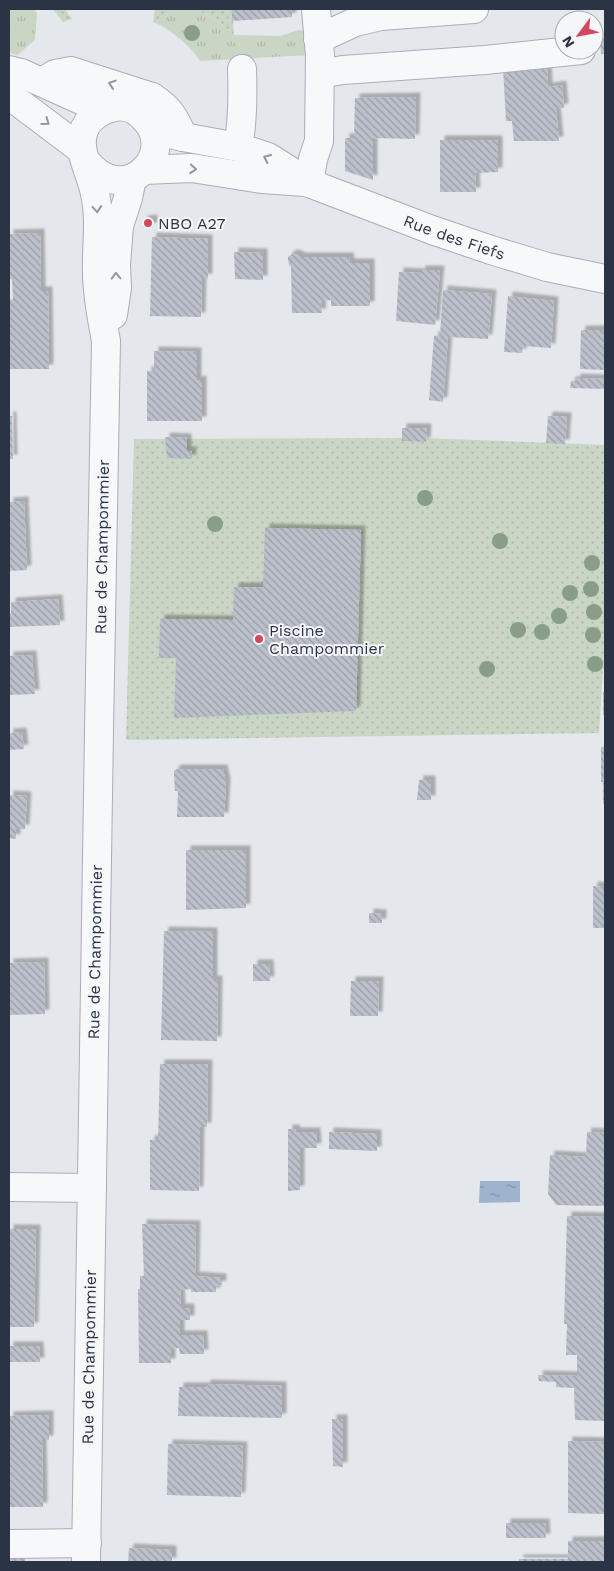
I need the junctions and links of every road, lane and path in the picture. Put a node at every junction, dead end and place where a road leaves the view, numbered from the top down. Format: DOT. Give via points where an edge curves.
graph roads {
  1 [pos="316,9"];
  2 [pos="474,9"];
  3 [pos="318,39"];
  4 [pos="554,53"];
  5 [pos="242,69"];
  6 [pos="9,70"];
  7 [pos="320,74"];
  8 [pos="42,82"];
  9 [pos="9,95"];
  10 [pos="103,110"];
  11 [pos="150,115"];
  12 [pos="238,147"];
  13 [pos="84,156"];
  14 [pos="138,174"];
  15 [pos="308,183"];
  16 [pos="605,279"];
  17 [pos="106,341"];
  18 [pos="9,1187"];
  19 [pos="92,1188"];
  20 [pos="9,1544"];
  21 [pos="87,1553"];
  1 -- 3 [label="street"];
  2 -- 3 [label="street" via="381,16 355,22"];
  3 -- 7 [label="street"];
  4 -- 7 [label="street"];
  5 -- 12 [label="street" via="244,105"];
  6 -- 8 [label="street"];
  7 -- 15 [label="street" via="319,140"];
  8 -- 10 [label="street"];
  11 -- 8 [label="street, one-way" via="71,71 55,74"];
  9 -- 13 [label="street, one-way"];
  10 -- 11 [label="street" via="126,107"];
  10 -- 13 [label="street" via="86,126 82,138"];
  11 -- 12 [label="street, Rue des Fiefs" via="183,137"];
  11 -- 14 [label="street" via="155,151 151,161"];
  15 -- 12 [label="street, Rue des Fiefs, one-way" via="268,157"];
  13 -- 14 [label="street" via="92,170 110,180"];
  13 -- 17 [label="street, Rue de Champommier, one-way" via="95,194 97,274"];
  14 -- 15 [label="street, Rue des Fiefs, one-way" via="192,168"];
  17 -- 14 [label="street, Rue de Champommier, one-way" via="117,288 119,226"];
  15 -- 16 [label="street, Rue des Fiefs" via="491,250 547,267"];
  17 -- 19 [label="street, Rue de Champommier"];
  18 -- 19 [label="street"];
  19 -- 21 [label="street, Rue de Champommier"];
  20 -- 21 [label="street"];
}
